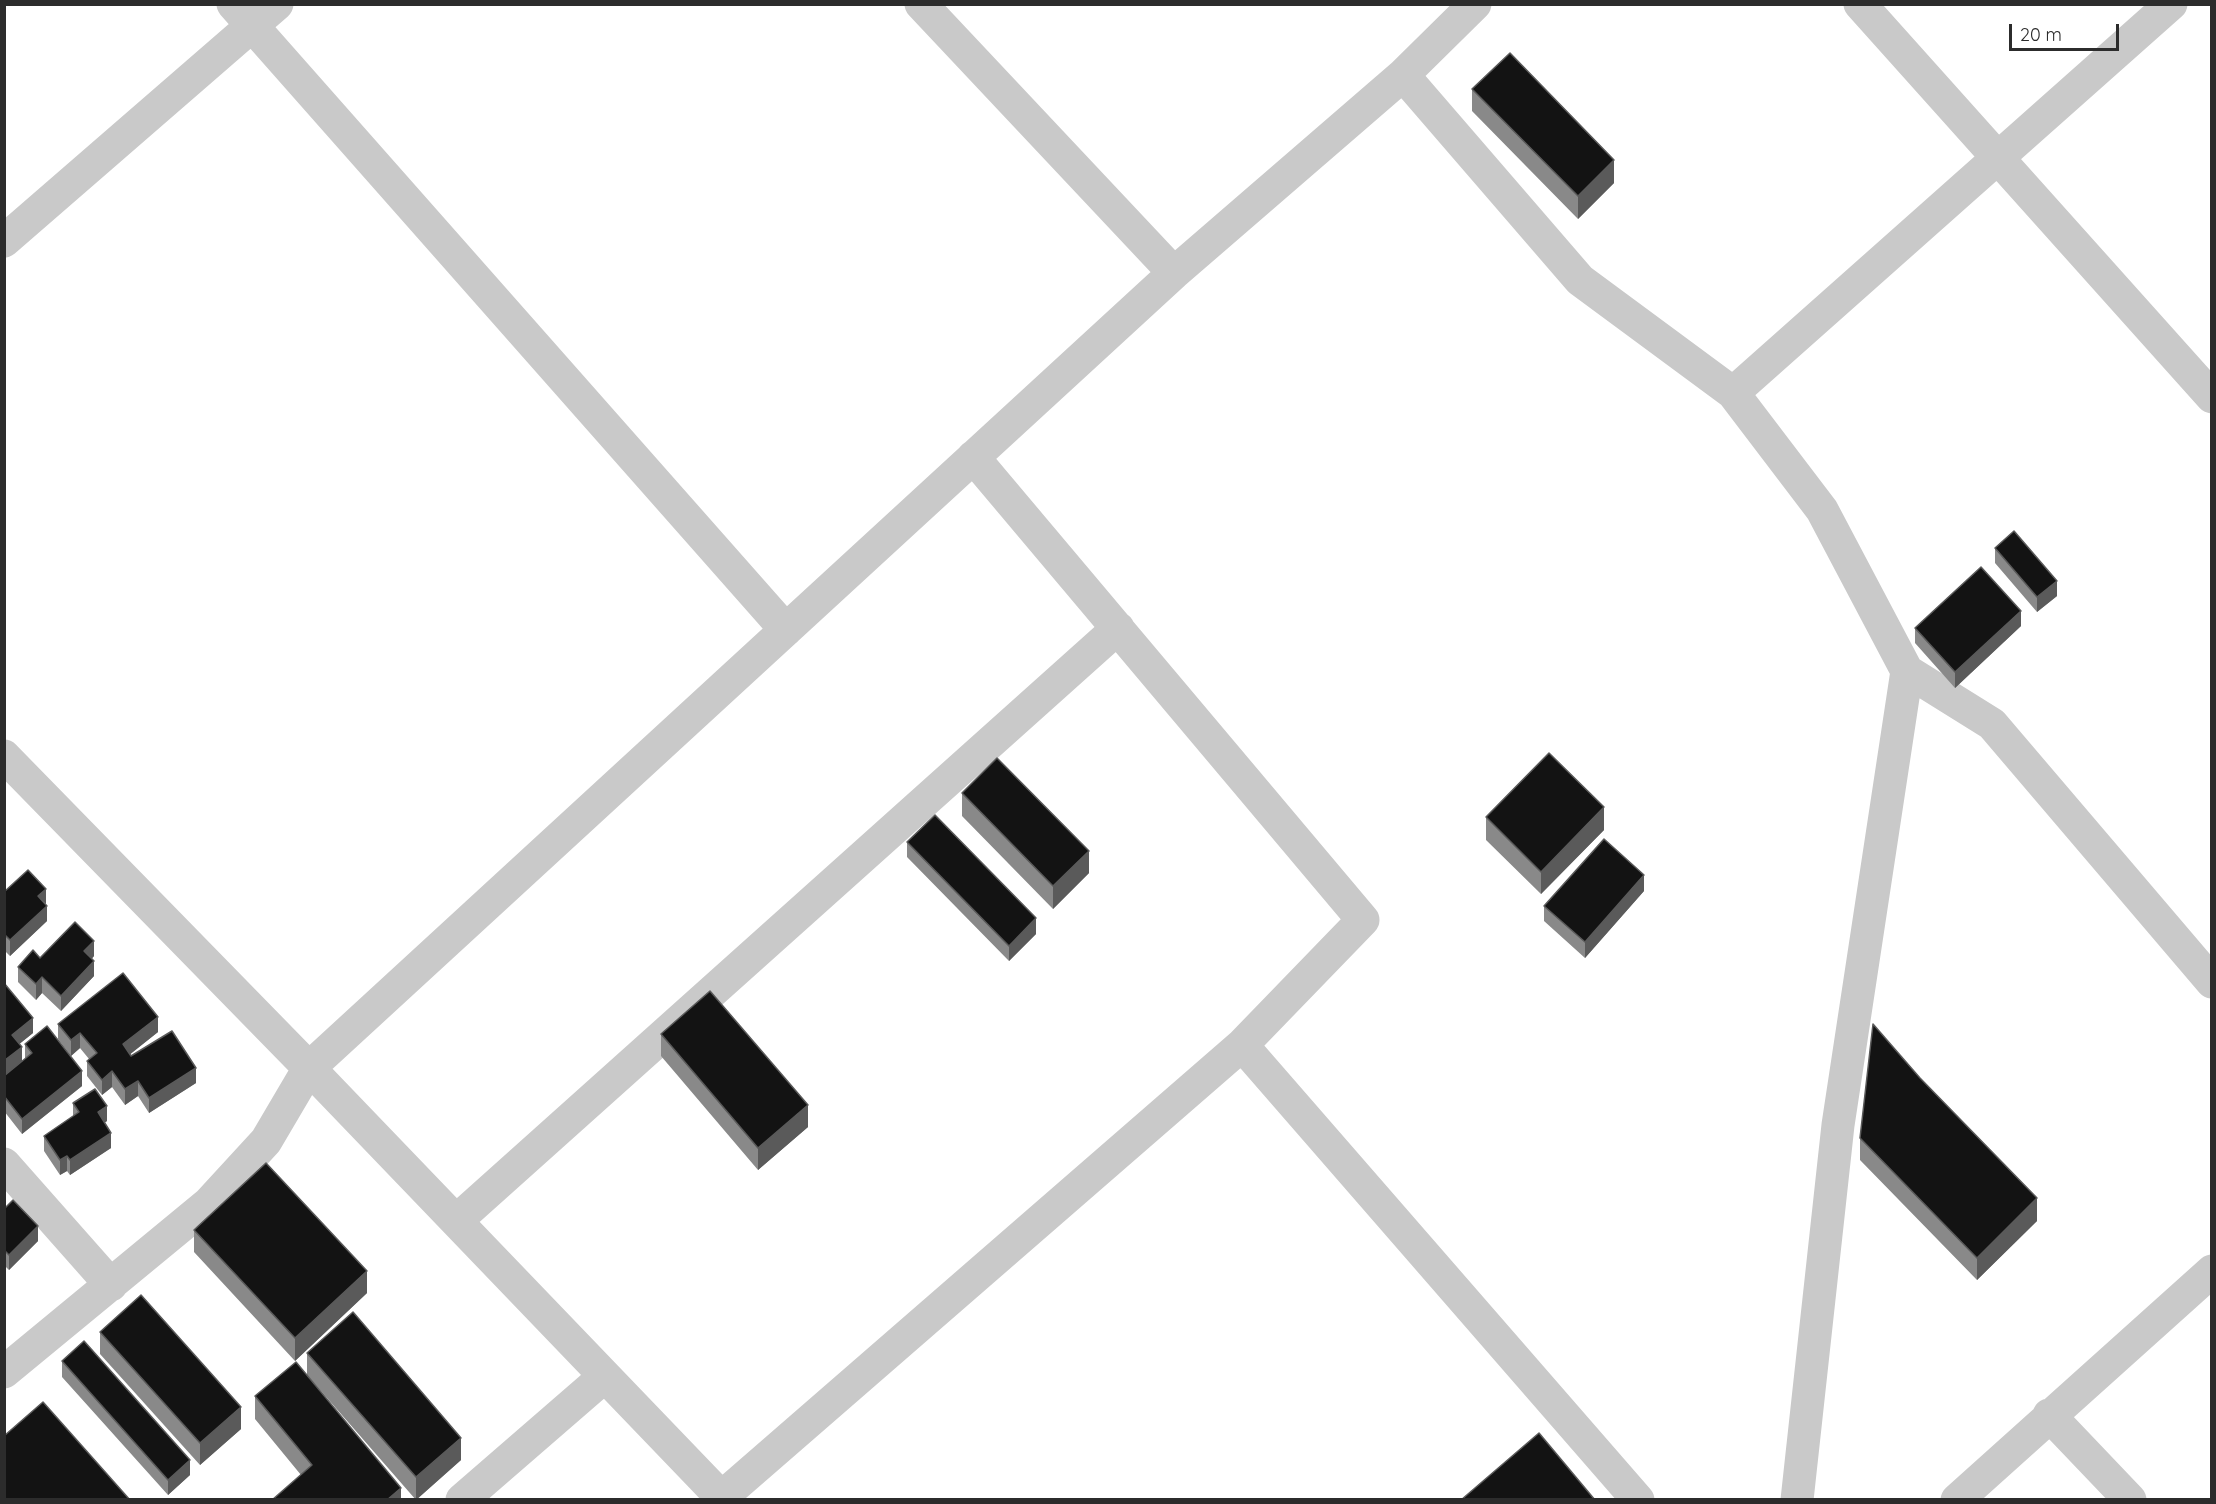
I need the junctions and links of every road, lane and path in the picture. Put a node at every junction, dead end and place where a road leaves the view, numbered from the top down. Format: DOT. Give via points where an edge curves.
graph roads {
  1 [pos="277,4"];
  2 [pos="921,4"];
  3 [pos="1475,4"];
  4 [pos="1860,4"];
  5 [pos="2171,4"];
  6 [pos="243,15"];
  7 [pos="1403,75"];
  8 [pos="1998,159"];
  9 [pos="4,241"];
  10 [pos="1174,273"];
  11 [pos="1733,393"];
  12 [pos="2211,397"];
  13 [pos="973,457"];
  14 [pos="1118,628"];
  15 [pos="786,630"];
  16 [pos="1907,671"];
  17 [pos="4,756"];
  18 [pos="2211,982"];
  19 [pos="1242,1045"];
  20 [pos="309,1068"];
  21 [pos="4,1164"];
  22 [pos="456,1221"];
  23 [pos="2211,1271"];
  24 [pos="111,1285"];
  25 [pos="4,1372"];
  26 [pos="606,1376"];
  27 [pos="2049,1415"];
  28 [pos="723,1498"];
  29 [pos="462,1500"];
  30 [pos="1638,1500"];
  31 [pos="1797,1500"];
  32 [pos="1957,1500"];
  33 [pos="2130,1500"];
  1 -- 6 [label="street"];
  2 -- 10 [label="street"];
  3 -- 7 [label="street"];
  4 -- 8 [label="street"];
  5 -- 8 [label="street"];
  6 -- 9 [label="street"];
  6 -- 15 [label="street"];
  7 -- 10 [label="street"];
  7 -- 11 [label="street" via="1580,280"];
  8 -- 11 [label="street"];
  8 -- 12 [label="street"];
  10 -- 13 [label="street"];
  11 -- 16 [label="street" via="1822,510"];
  13 -- 14 [label="street"];
  13 -- 15 [label="street"];
  14 -- 19 [label="street" via="1363,920"];
  14 -- 22 [label="street"];
  15 -- 20 [label="street"];
  16 -- 18 [label="street" via="1992,724"];
  16 -- 31 [label="street" via="1838,1125"];
  17 -- 20 [label="street"];
  19 -- 28 [label="street"];
  19 -- 30 [label="street"];
  20 -- 22 [label="street"];
  20 -- 24 [label="street" via="266,1141 238,1172 209,1203"];
  21 -- 24 [label="street"];
  22 -- 26 [label="street"];
  23 -- 27 [label="street"];
  24 -- 25 [label="street"];
  26 -- 28 [label="street"];
  26 -- 29 [label="street"];
  27 -- 32 [label="street"];
  27 -- 33 [label="street"];
}
